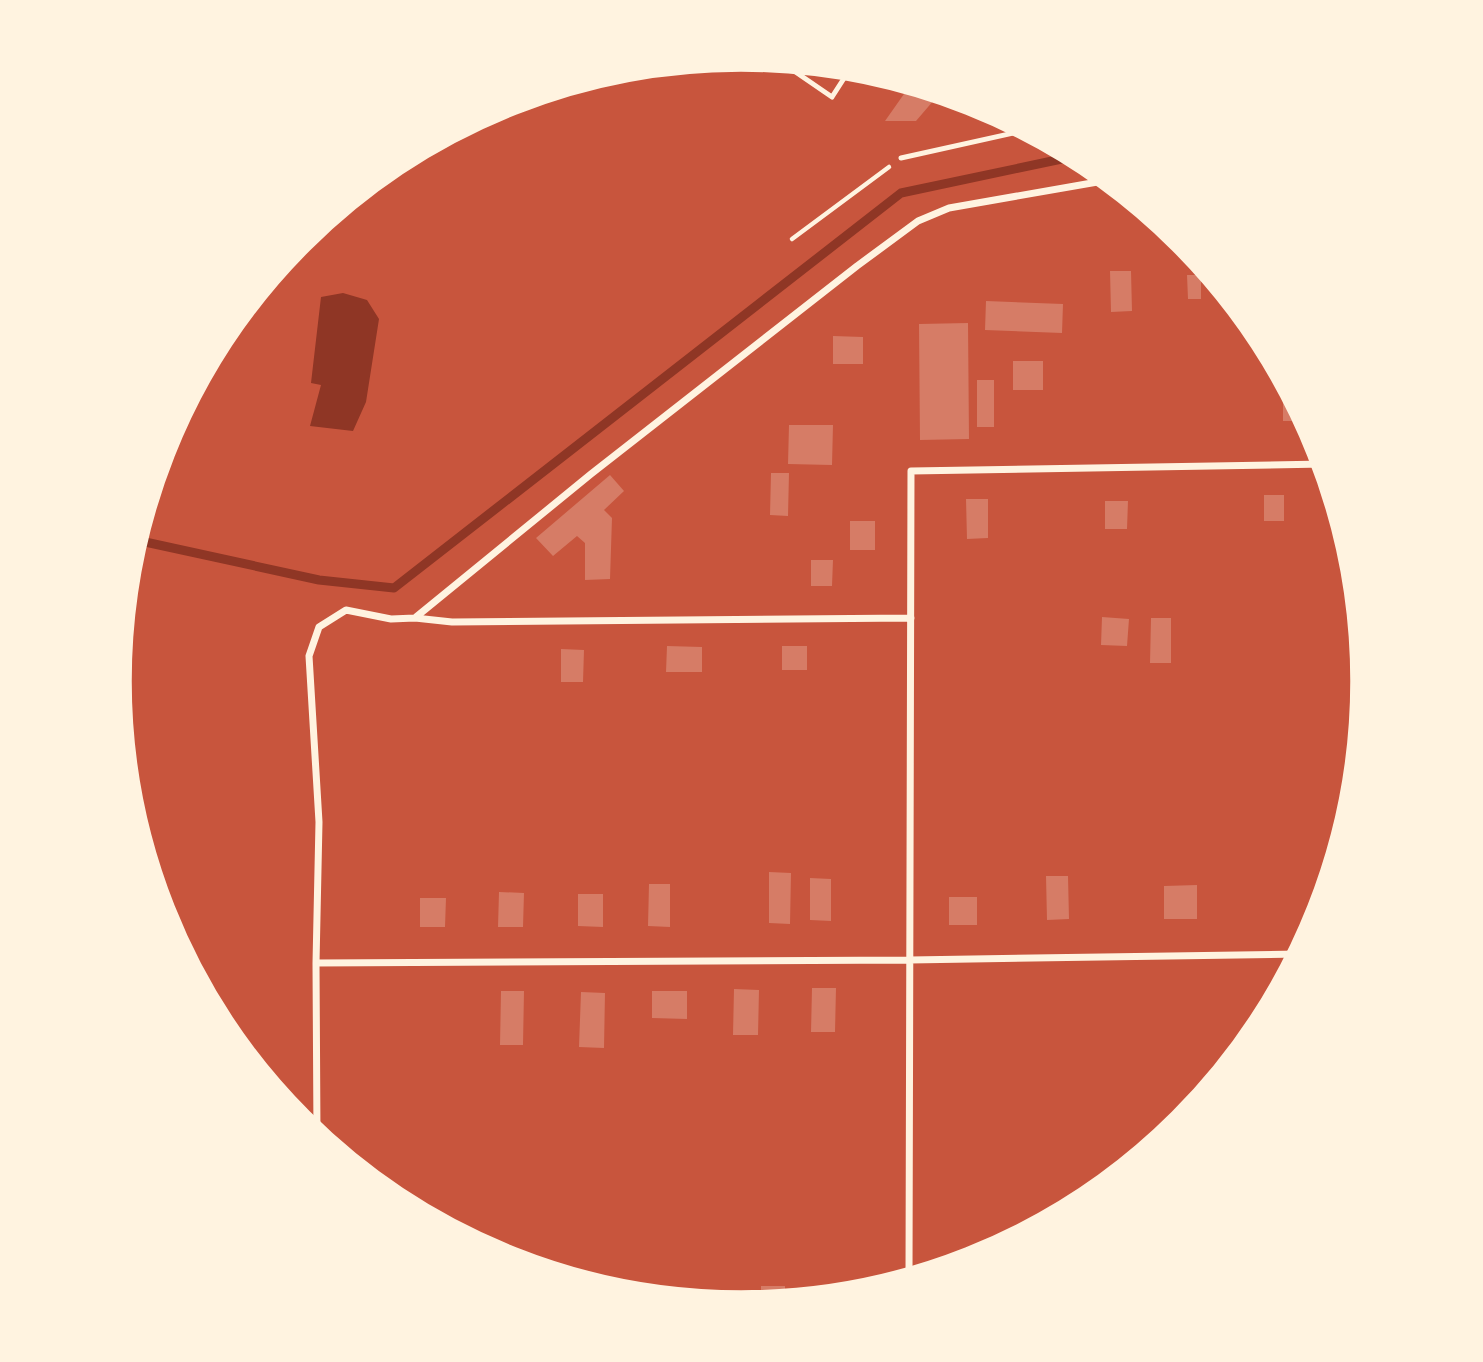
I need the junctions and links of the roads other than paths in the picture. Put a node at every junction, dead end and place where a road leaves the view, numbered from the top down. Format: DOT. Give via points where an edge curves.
graph roads {
  1 [pos="796,73"];
  2 [pos="844,79"];
  3 [pos="1012,133"];
  4 [pos="901,158"];
  5 [pos="1094,183"];
  6 [pos="1312,464"];
  7 [pos="415,618"];
  8 [pos="911,618"];
  9 [pos="1287,954"];
  10 [pos="910,960"];
  11 [pos="316,963"];
  12 [pos="317,1120"];
  13 [pos="909,1268"];
  1 -- 2 [label="lane" via="832,97"];
  3 -- 4 [label="lane"];
  5 -- 7 [label="street" via="949,208 918,221 591,474"];
  6 -- 8 [label="street" via="911,471"];
  7 -- 8 [label="street" via="452,622"];
  7 -- 11 [label="street" via="391,619 346,610 319,627 309,656 319,822"];
  8 -- 10 [label="street"];
  9 -- 10 [label="street"];
  10 -- 11 [label="street"];
  10 -- 13 [label="street"];
  11 -- 12 [label="street"];
}
